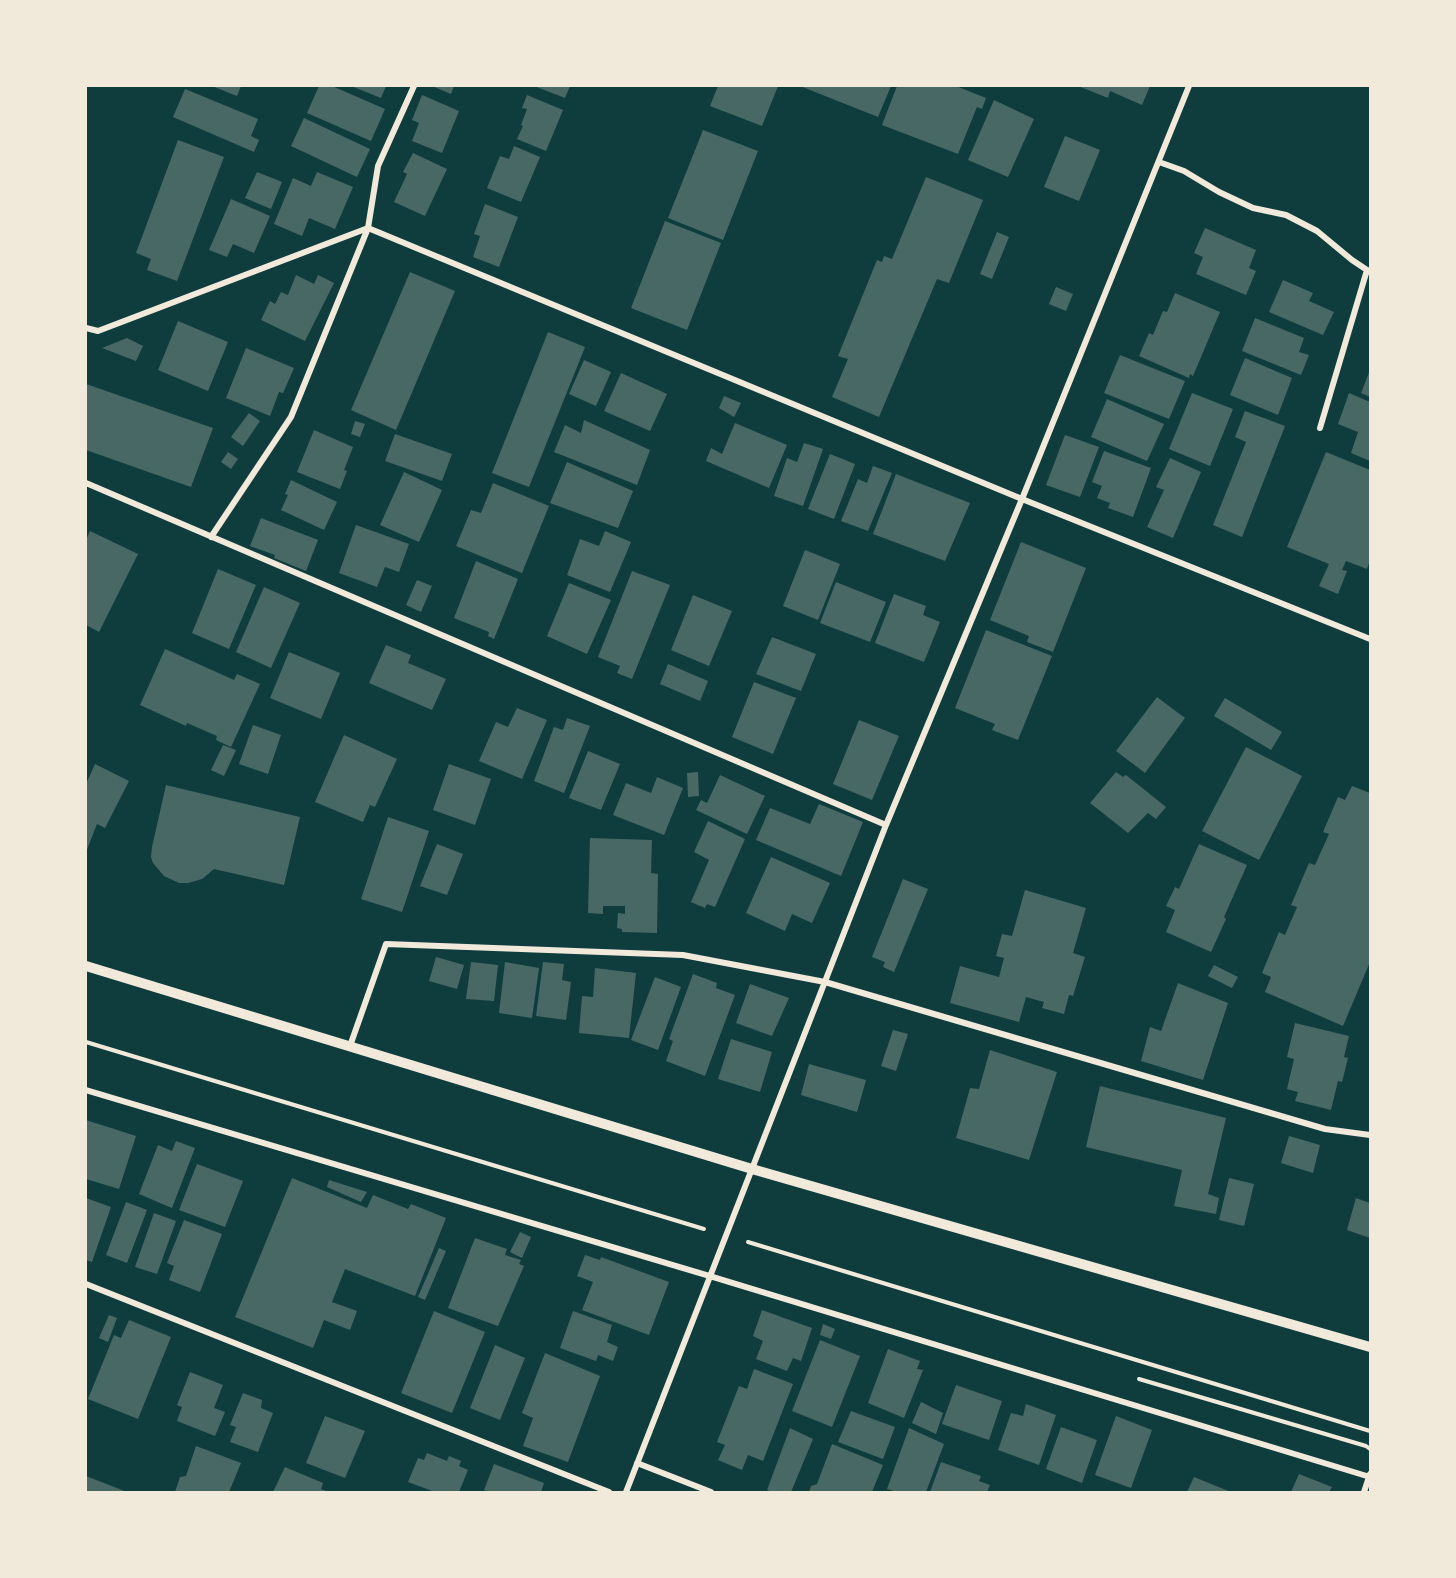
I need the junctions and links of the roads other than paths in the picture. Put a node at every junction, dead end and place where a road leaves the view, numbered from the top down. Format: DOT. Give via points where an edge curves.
graph roads {
  1 [pos="414,86"];
  2 [pos="1189,86"];
  3 [pos="1159,162"];
  4 [pos="368,228"];
  5 [pos="1369,271"];
  6 [pos="86,328"];
  7 [pos="1320,428"];
  8 [pos="86,483"];
  9 [pos="1022,499"];
  10 [pos="211,537"];
  11 [pos="1371,639"];
  12 [pos="886,825"];
  13 [pos="86,966"];
  14 [pos="825,982"];
  15 [pos="350,1046"];
  16 [pos="86,1090"];
  17 [pos="1371,1135"];
  18 [pos="752,1169"];
  19 [pos="710,1276"];
  20 [pos="86,1284"];
  21 [pos="1371,1347"];
  22 [pos="637,1463"];
  23 [pos="1370,1476"];
  24 [pos="609,1492"];
  25 [pos="626,1492"];
  26 [pos="711,1492"];
  27 [pos="1364,1492"];
  1 -- 4 [label="street" via="378,166"];
  2 -- 3 [label="street"];
  3 -- 5 [label="street" via="1253,208 1286,215 1317,231"];
  3 -- 9 [label="street"];
  4 -- 6 [label="street" via="98,331"];
  4 -- 9 [label="street"];
  4 -- 10 [label="street" via="291,417"];
  5 -- 7 [label="street"];
  8 -- 10 [label="street"];
  9 -- 11 [label="street"];
  9 -- 12 [label="street"];
  10 -- 12 [label="street"];
  12 -- 14 [label="street"];
  13 -- 15 [label="street"];
  14 -- 15 [label="street" via="683,955 386,944"];
  14 -- 17 [label="street" via="1325,1129"];
  14 -- 18 [label="street"];
  15 -- 18 [label="street"];
  16 -- 19 [label="street"];
  18 -- 19 [label="street"];
  18 -- 21 [label="street"];
  19 -- 22 [label="street"];
  19 -- 23 [label="street"];
  20 -- 24 [label="street"];
  22 -- 25 [label="street"];
  22 -- 26 [label="street"];
  23 -- 27 [label="street"];
}
